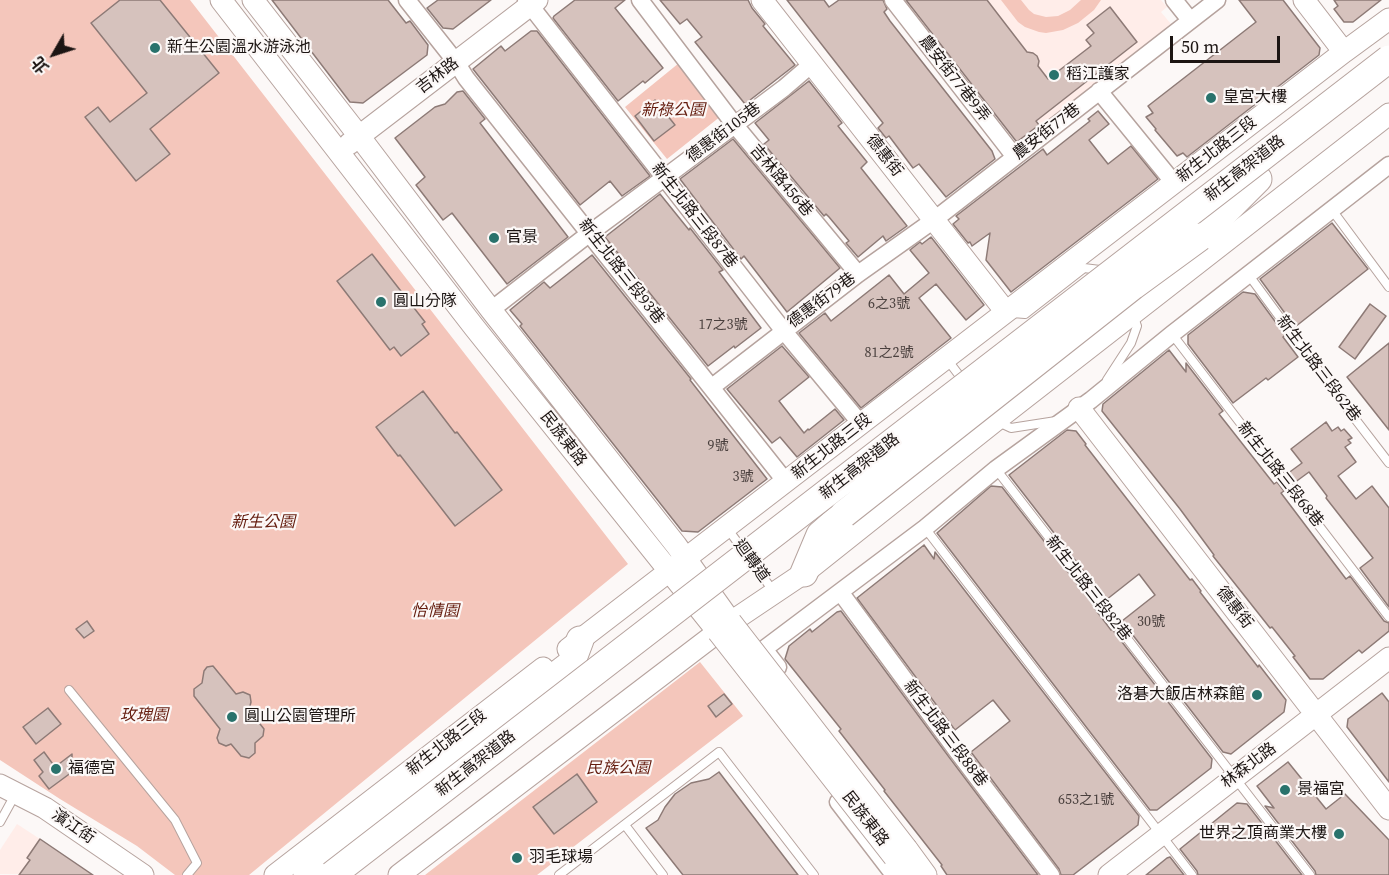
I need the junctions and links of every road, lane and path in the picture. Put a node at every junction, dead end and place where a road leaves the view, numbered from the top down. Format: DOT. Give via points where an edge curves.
graph roads {
  1 [pos="220,0"];
  2 [pos="253,0"];
  3 [pos="407,0"];
  4 [pos="640,0"];
  5 [pos="762,0"];
  6 [pos="893,0"];
  7 [pos="1174,0"];
  8 [pos="1217,0"];
  9 [pos="1304,0"];
  10 [pos="531,2"];
  11 [pos="1190,20"];
  12 [pos="1389,20"];
  13 [pos="1389,43"];
  14 [pos="1344,52"];
  15 [pos="1389,59"];
  16 [pos="456,62"];
  17 [pos="812,64"];
  18 [pos="1389,75"];
  19 [pos="1099,91"];
  20 [pos="1330,103"];
  21 [pos="1389,114"];
  22 [pos="734,124"];
  23 [pos="359,136"];
  24 [pos="339,152"];
  25 [pos="1015,157"];
  26 [pos="1389,165"];
  27 [pos="664,178"];
  28 [pos="1258,179"];
  29 [pos="1174,183"];
  30 [pos="1332,210"];
  31 [pos="934,220"];
  32 [pos="590,232"];
  33 [pos="858,274"];
  34 [pos="1248,274"];
  35 [pos="1389,287"];
  36 [pos="491,310"];
  37 [pos="1006,312"];
  38 [pos="1133,315"];
  39 [pos="783,330"];
  40 [pos="1172,334"];
  41 [pos="946,358"];
  42 [pos="712,387"];
  43 [pos="1099,393"];
  44 [pos="1070,414"];
  45 [pos="995,421"];
  46 [pos="861,424"];
  47 [pos="1389,463"];
  48 [pos="996,469"];
  49 [pos="786,482"];
  50 [pos="726,527"];
  51 [pos="925,528"];
  52 [pos="686,559"];
  53 [pos="669,572"];
  54 [pos="804,573"];
  55 [pos="840,593"];
  56 [pos="775,594"];
  57 [pos="1389,617"];
  58 [pos="724,627"];
  59 [pos="576,652"];
  60 [pos="1389,658"];
  61 [pos="736,670"];
  62 [pos="69,690"];
  63 [pos="1316,715"];
  64 [pos="1234,777"];
  65 [pos="8,789"];
  66 [pos="1389,809"];
  67 [pos="0,822"];
  68 [pos="625,825"];
  69 [pos="1161,835"];
  70 [pos="898,860"];
  71 [pos="143,875"];
  72 [pos="187,875"];
  73 [pos="275,875"];
  74 [pos="307,875"];
  75 [pos="332,875"];
  76 [pos="358,875"];
  77 [pos="399,875"];
  78 [pos="559,875"];
  79 [pos="663,875"];
  80 [pos="814,875"];
  81 [pos="907,875"];
  82 [pos="926,875"];
  83 [pos="937,875"];
  84 [pos="1051,875"];
  85 [pos="1109,875"];
  86 [pos="1192,875"];
  87 [pos="1310,875"];
  1 -- 24 [label="street, 民族東路"];
  2 -- 23 [label="street, 民族東路"];
  3 -- 16 [label="street, 新生北路三段93巷"];
  4 -- 22 [label="street, 吉林路456巷"];
  5 -- 17 [label="street, 德惠街"];
  6 -- 25 [label="street, 農安街77巷9弄"];
  7 -- 11 [label="street"];
  8 -- 11 [label="street, 農安街77巷"];
  9 -- 14 [label="street"];
  10 -- 16 [label="street, 吉林路"];
  10 -- 27 [label="street, 新生北路三段87巷"];
  11 -- 19 [label="street, 農安街77巷"];
  12 -- 14 [label="street, 新生北路三段"];
  13 -- 20 [label="highway, bridge"];
  14 -- 29 [label="street, 新生北路三段"];
  15 -- 20 [label="highway, 新生高架道路, bridge"];
  16 -- 23 [label="street, 吉林路"];
  16 -- 32 [label="street, 新生北路三段93巷"];
  17 -- 22 [label="street, 德惠街105巷"];
  17 -- 31 [label="street, 德惠街"];
  18 -- 28 [label="highway, 新生高架道路"];
  19 -- 25 [label="street, 農安街77巷"];
  19 -- 29 [label="street"];
  20 -- 75 [label="highway, 新生高架道路, bridge"];
  21 -- 38 [label="street"];
  22 -- 27 [label="street, 德惠街105巷"];
  22 -- 33 [label="street, 吉林路456巷"];
  23 -- 24 [label="street, 吉林路"];
  23 -- 36 [label="street, 民族東路"];
  24 -- 53 [label="street, 民族東路"];
  25 -- 31 [label="street, 農安街77巷"];
  26 -- 30 [label="street"];
  27 -- 32 [label="street, 德惠街105巷"];
  27 -- 39 [label="street, 新生北路三段87巷"];
  28 -- 54 [label="highway, bridge" via="1200,237 844,514 820,536"];
  28 -- 76 [label="highway, 新生高架道路"];
  29 -- 37 [label="street, 新生北路三段"];
  30 -- 34 [label="street"];
  30 -- 35 [label="lane"];
  31 -- 33 [label="street, 德惠街79巷"];
  31 -- 37 [label="street, 德惠街"];
  32 -- 36 [label="street, 德惠街105巷"];
  32 -- 42 [label="street, 新生北路三段93巷"];
  33 -- 39 [label="street, 德惠街79巷"];
  34 -- 40 [label="street"];
  34 -- 47 [label="lane, 新生北路三段62巷"];
  36 -- 52 [label="street, 民族東路"];
  37 -- 38 [label="lane" via="1025,314 1084,268 1100,270"];
  37 -- 41 [label="street, 新生北路三段"];
  38 -- 43 [label="lane" via="1137,326 1131,343"];
  38 -- 45 [label="street"];
  39 -- 42 [label="street, 德惠街79巷"];
  39 -- 46 [label="street, 新生北路三段87巷"];
  40 -- 43 [label="street"];
  40 -- 57 [label="lane, 新生北路三段68巷"];
  41 -- 45 [label="lane"];
  41 -- 46 [label="street, 新生北路三段"];
  42 -- 49 [label="street, 新生北路三段93巷"];
  43 -- 44 [label="street"];
  44 -- 45 [label="lane" via="1011,428"];
  44 -- 48 [label="street"];
  44 -- 63 [label="street, 德惠街"];
  45 -- 54 [label="street"];
  46 -- 49 [label="street, 新生北路三段"];
  48 -- 51 [label="street"];
  48 -- 64 [label="lane, 新生北路三段82巷"];
  49 -- 50 [label="street, 新生北路三段"];
  50 -- 52 [label="street, 新生北路三段"];
  50 -- 56 [label="lane, 迴轉道"];
  51 -- 55 [label="street"];
  51 -- 69 [label="lane"];
  52 -- 53 [label="street, 新生北路三段"];
  52 -- 58 [label="street, 民族東路"];
  53 -- 58 [label="street, 民族東路"];
  53 -- 59 [label="street, 新生北路三段"];
  54 -- 56 [label="street"];
  55 -- 83 [label="street" via="764,650"];
  55 -- 84 [label="street, 新生北路三段88巷"];
  56 -- 58 [label="street"];
  58 -- 70 [label="street, 民族東路, bridge"];
  58 -- 77 [label="street"];
  59 -- 73 [label="street, 新生北路三段"];
  59 -- 74 [label="highway"];
  60 -- 63 [label="street, 林森北路"];
  61 -- 70 [label="street"];
  62 -- 72 [label="lane" via="175,820 197,863"];
  63 -- 64 [label="street, 林森北路"];
  63 -- 66 [label="street, 德惠街"];
  64 -- 69 [label="street, 林森北路"];
  64 -- 87 [label="lane, 新生北路三段82巷"];
  65 -- 67 [label="lane"];
  65 -- 71 [label="street, 濱江街" via="45,808"];
  68 -- 78 [label="lane"];
  68 -- 79 [label="lane"];
  68 -- 80 [label="lane" via="719,752"];
  69 -- 85 [label="street, 林森北路"];
  69 -- 86 [label="lane"];
  70 -- 81 [label="street, 民族東路"];
  70 -- 82 [label="street, 民族東路"];
}
